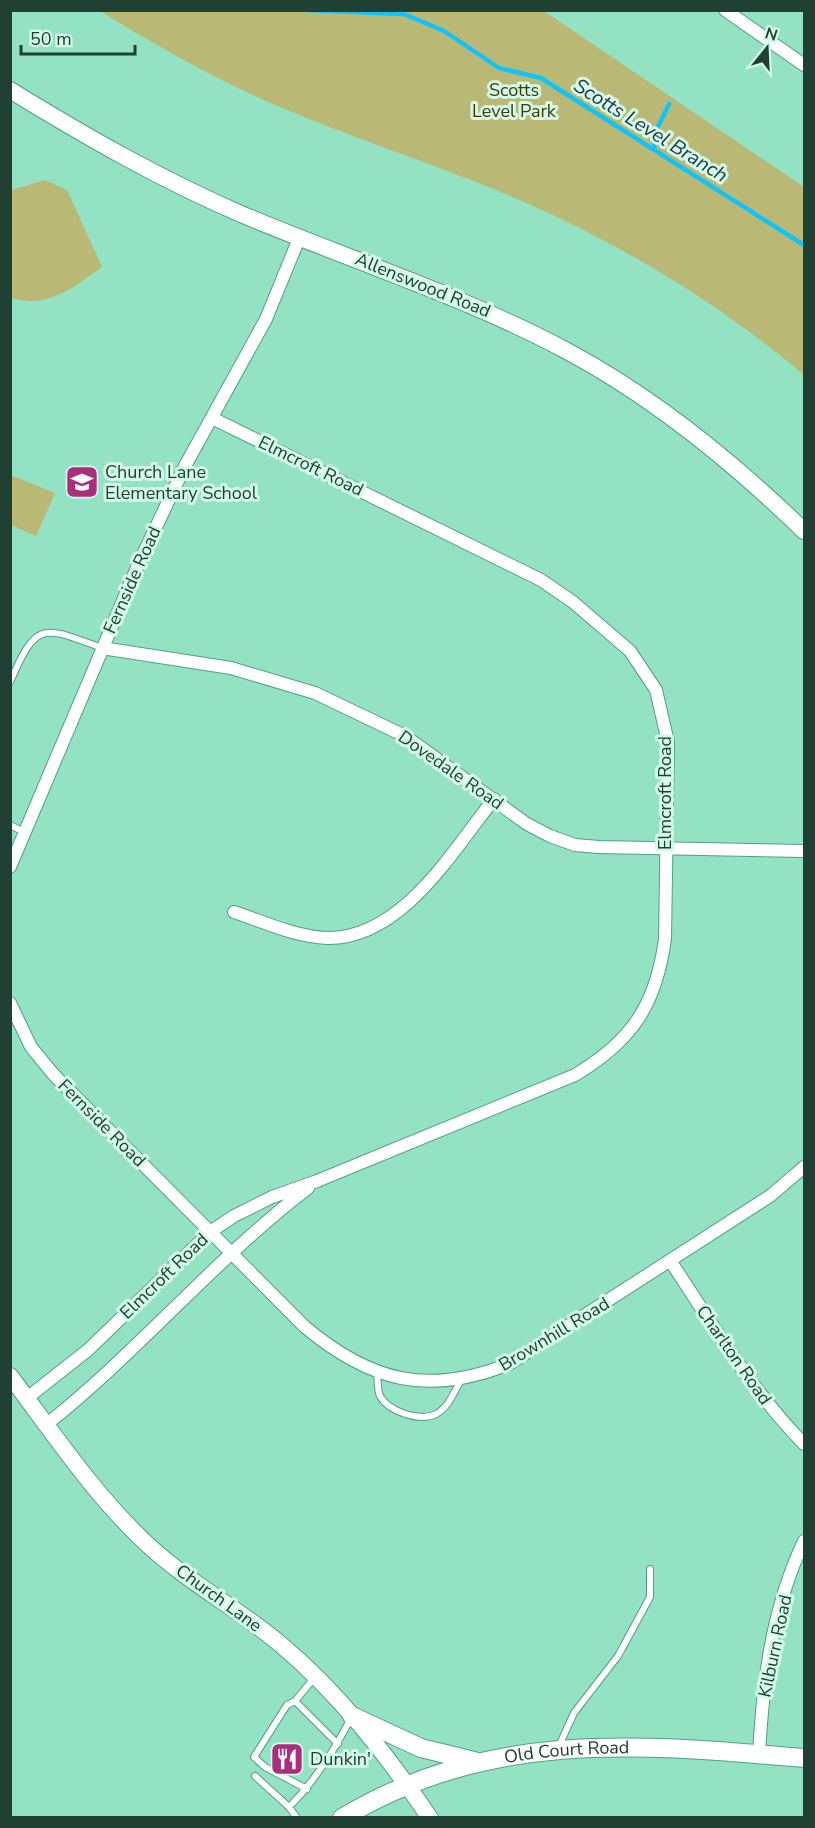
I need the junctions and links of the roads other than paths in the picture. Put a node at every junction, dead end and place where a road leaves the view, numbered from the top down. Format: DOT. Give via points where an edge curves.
graph roads {
  1 [pos="724,10"];
  2 [pos="804,65"];
  3 [pos="10,90"];
  4 [pos="300,236"];
  5 [pos="212,418"];
  6 [pos="804,531"];
  7 [pos="102,648"];
  8 [pos="10,682"];
  9 [pos="494,799"];
  10 [pos="10,825"];
  11 [pos="24,832"];
  12 [pos="665,849"];
  13 [pos="804,851"];
  14 [pos="10,867"];
  15 [pos="234,912"];
  16 [pos="10,1003"];
  17 [pos="804,1167"];
  18 [pos="317,1181"];
  19 [pos="210,1232"];
  20 [pos="232,1253"];
  21 [pos="671,1262"];
  22 [pos="376,1372"];
  23 [pos="10,1376"];
  24 [pos="461,1380"];
  25 [pos="27,1398"];
  26 [pos="47,1424"];
  27 [pos="804,1444"];
  28 [pos="804,1541"];
  29 [pos="650,1569"];
  30 [pos="315,1677"];
  31 [pos="296,1701"];
  32 [pos="352,1716"];
  33 [pos="338,1744"];
  34 [pos="558,1748"];
  35 [pos="759,1754"];
  36 [pos="804,1758"];
  37 [pos="476,1762"];
  38 [pos="255,1776"];
  39 [pos="407,1785"];
  40 [pos="307,1789"];
  41 [pos="289,1808"];
  42 [pos="297,1818"];
  43 [pos="342,1818"];
  44 [pos="430,1818"];
  1 -- 2 [label="street"];
  3 -- 4 [label="street, Allenswood Road" via="134,164"];
  4 -- 5 [label="street, Fernside Road" via="266,319"];
  4 -- 6 [label="street, Allenswood Road" via="460,299 570,352 729,461"];
  5 -- 7 [label="street, Fernside Road" via="161,514"];
  5 -- 12 [label="street, Elmcroft Road" via="514,565 573,602 611,633 644,669 663,713 668,742"];
  7 -- 8 [label="lane" via="61,633 38,635 29,642"];
  7 -- 9 [label="street, Dovedale Road" via="231,668 315,693 405,736"];
  7 -- 11 [label="street, Fernside Road"];
  9 -- 12 [label="street, Dovedale Road" via="527,824 575,844"];
  9 -- 15 [label="street" via="415,897 365,931 326,938 282,929"];
  10 -- 11 [label="lane"];
  11 -- 14 [label="street, Fernside Road"];
  12 -- 13 [label="street, Dovedale Road"];
  12 -- 18 [label="street, Elmcroft Road" via="665,939 661,963 642,1015 617,1045 575,1075"];
  16 -- 19 [label="street, Fernside Road" via="31,1047 54,1076"];
  17 -- 21 [label="street, Brownhill Road" via="770,1196"];
  18 -- 19 [label="street, Elmcroft Road" via="272,1197"];
  18 -- 20 [label="street, Elmcroft Road"];
  19 -- 20 [label="street, Brownhill Road"];
  19 -- 25 [label="street, Elmcroft Road" via="88,1350"];
  20 -- 22 [label="street, Brownhill Road" via="305,1327 351,1361"];
  20 -- 26 [label="street, Elmcroft Road" via="110,1372"];
  21 -- 24 [label="street, Brownhill Road" via="519,1358"];
  21 -- 27 [label="street, Charlton Road" via="750,1381"];
  22 -- 24 [label="street, Brownhill Road" via="406,1379"];
  22 -- 24 [label="lane" via="380,1396 397,1411 417,1417 435,1415 447,1406"];
  23 -- 25 [label="street, Church Lane"];
  25 -- 26 [label="street, Church Lane"];
  26 -- 30 [label="street, Church Lane" via="91,1482 149,1545 279,1643"];
  28 -- 35 [label="street, Kilburn Road" via="772,1640 763,1688"];
  29 -- 34 [label="lane" via="650,1597 618,1656 574,1713"];
  30 -- 31 [label="lane"];
  30 -- 32 [label="street, Church Lane"];
  31 -- 33 [label="lane"];
  31 -- 40 [label="lane" via="287,1705 254,1757"];
  32 -- 33 [label="lane"];
  32 -- 37 [label="main road" via="421,1748"];
  32 -- 39 [label="street, Church Lane"];
  33 -- 40 [label="lane"];
  34 -- 35 [label="main road, Old Court Road"];
  34 -- 37 [label="main road, Old Court Road"];
  35 -- 36 [label="main road, Old Court Road"];
  37 -- 39 [label="main road, Old Court Road"];
  38 -- 41 [label="lane"];
  39 -- 43 [label="main road, Old Court Road"];
  39 -- 44 [label="street, Church Lane"];
  40 -- 41 [label="lane"];
  41 -- 42 [label="lane"];
}
